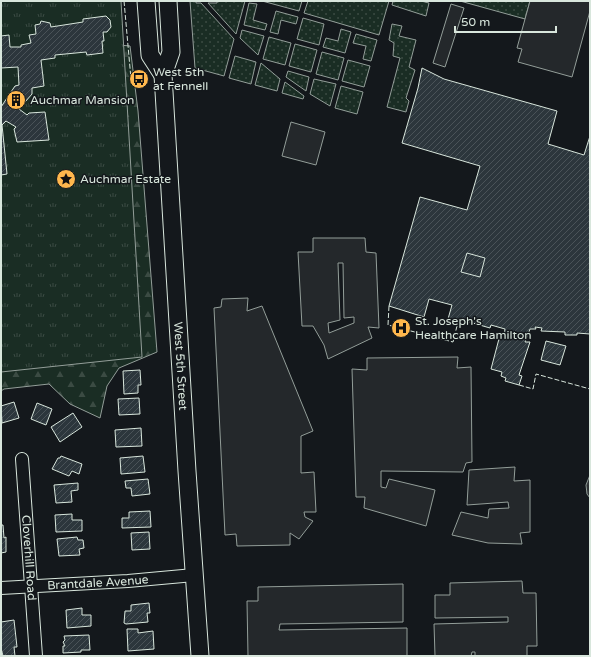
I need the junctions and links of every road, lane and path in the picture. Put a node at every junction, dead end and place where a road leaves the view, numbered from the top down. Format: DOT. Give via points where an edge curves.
graph roads {
  1 [pos="146,1"];
  2 [pos="168,1"];
  3 [pos="163,75"];
  4 [pos="22,459"];
  5 [pos="194,575"];
  6 [pos="31,587"];
  7 [pos="1,588"];
  8 [pos="36,656"];
  9 [pos="200,656"];
  1 -- 3 [label="main road, West 5th Street" via="150,55"];
  2 -- 3 [label="main road, West 5th Street" via="171,52"];
  3 -- 5 [label="main road, West 5th Street"];
  4 -- 6 [label="street, Cloverhill Road"];
  5 -- 6 [label="street, Brantdale Avenue"];
  5 -- 9 [label="main road, West 5th Street"];
  6 -- 7 [label="street, Brantdale Avenue"];
  6 -- 8 [label="street, Cloverhill Road"];
}
